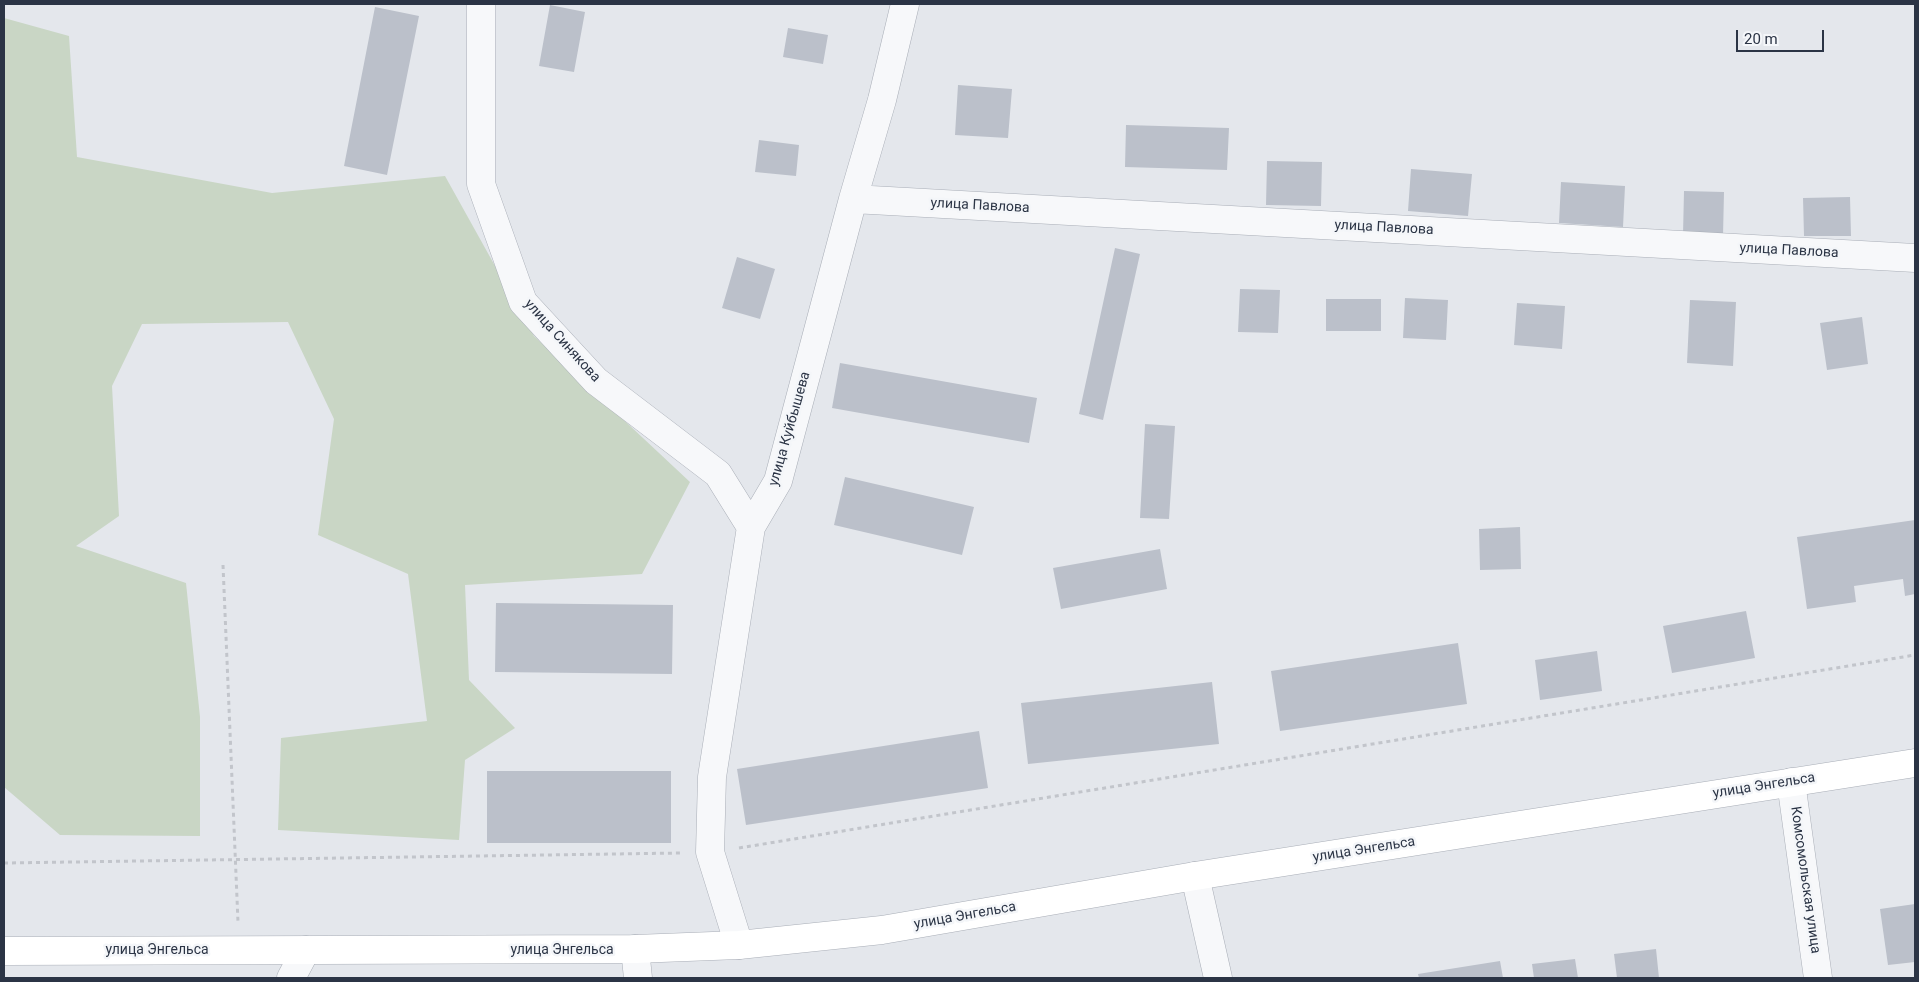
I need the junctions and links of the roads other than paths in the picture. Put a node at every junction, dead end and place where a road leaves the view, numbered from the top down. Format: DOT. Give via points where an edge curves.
graph roads {
  1 [pos="481,4"];
  2 [pos="905,4"];
  3 [pos="853,199"];
  4 [pos="1915,258"];
  5 [pos="751,528"];
  6 [pos="1915,763"];
  7 [pos="1791,782"];
  8 [pos="1195,876"];
  9 [pos="738,945"];
  10 [pos="635,949"];
  11 [pos="306,950"];
  12 [pos="4,951"];
  13 [pos="291,978"];
  14 [pos="638,978"];
  15 [pos="1218,978"];
  16 [pos="1818,978"];
  1 -- 5 [label="street, улица Синякова" via="481,184 523,302 596,380 718,474"];
  2 -- 3 [label="street, улица Куйбышева" via="882,100"];
  3 -- 4 [label="street, улица Павлова"];
  3 -- 5 [label="street, улица Куйбышева" via="778,481"];
  5 -- 9 [label="street, улица Куйбышева" via="712,777 710,852"];
  6 -- 7 [label="street, улица Энгельса"];
  7 -- 8 [label="street, улица Энгельса"];
  7 -- 16 [label="street, Комсомольская улица"];
  8 -- 9 [label="street, улица Энгельса" via="882,930"];
  8 -- 15 [label="street"];
  9 -- 10 [label="street, улица Энгельса"];
  10 -- 11 [label="street, улица Энгельса"];
  10 -- 14 [label="street"];
  11 -- 12 [label="street, улица Энгельса"];
  11 -- 13 [label="street"];
}
